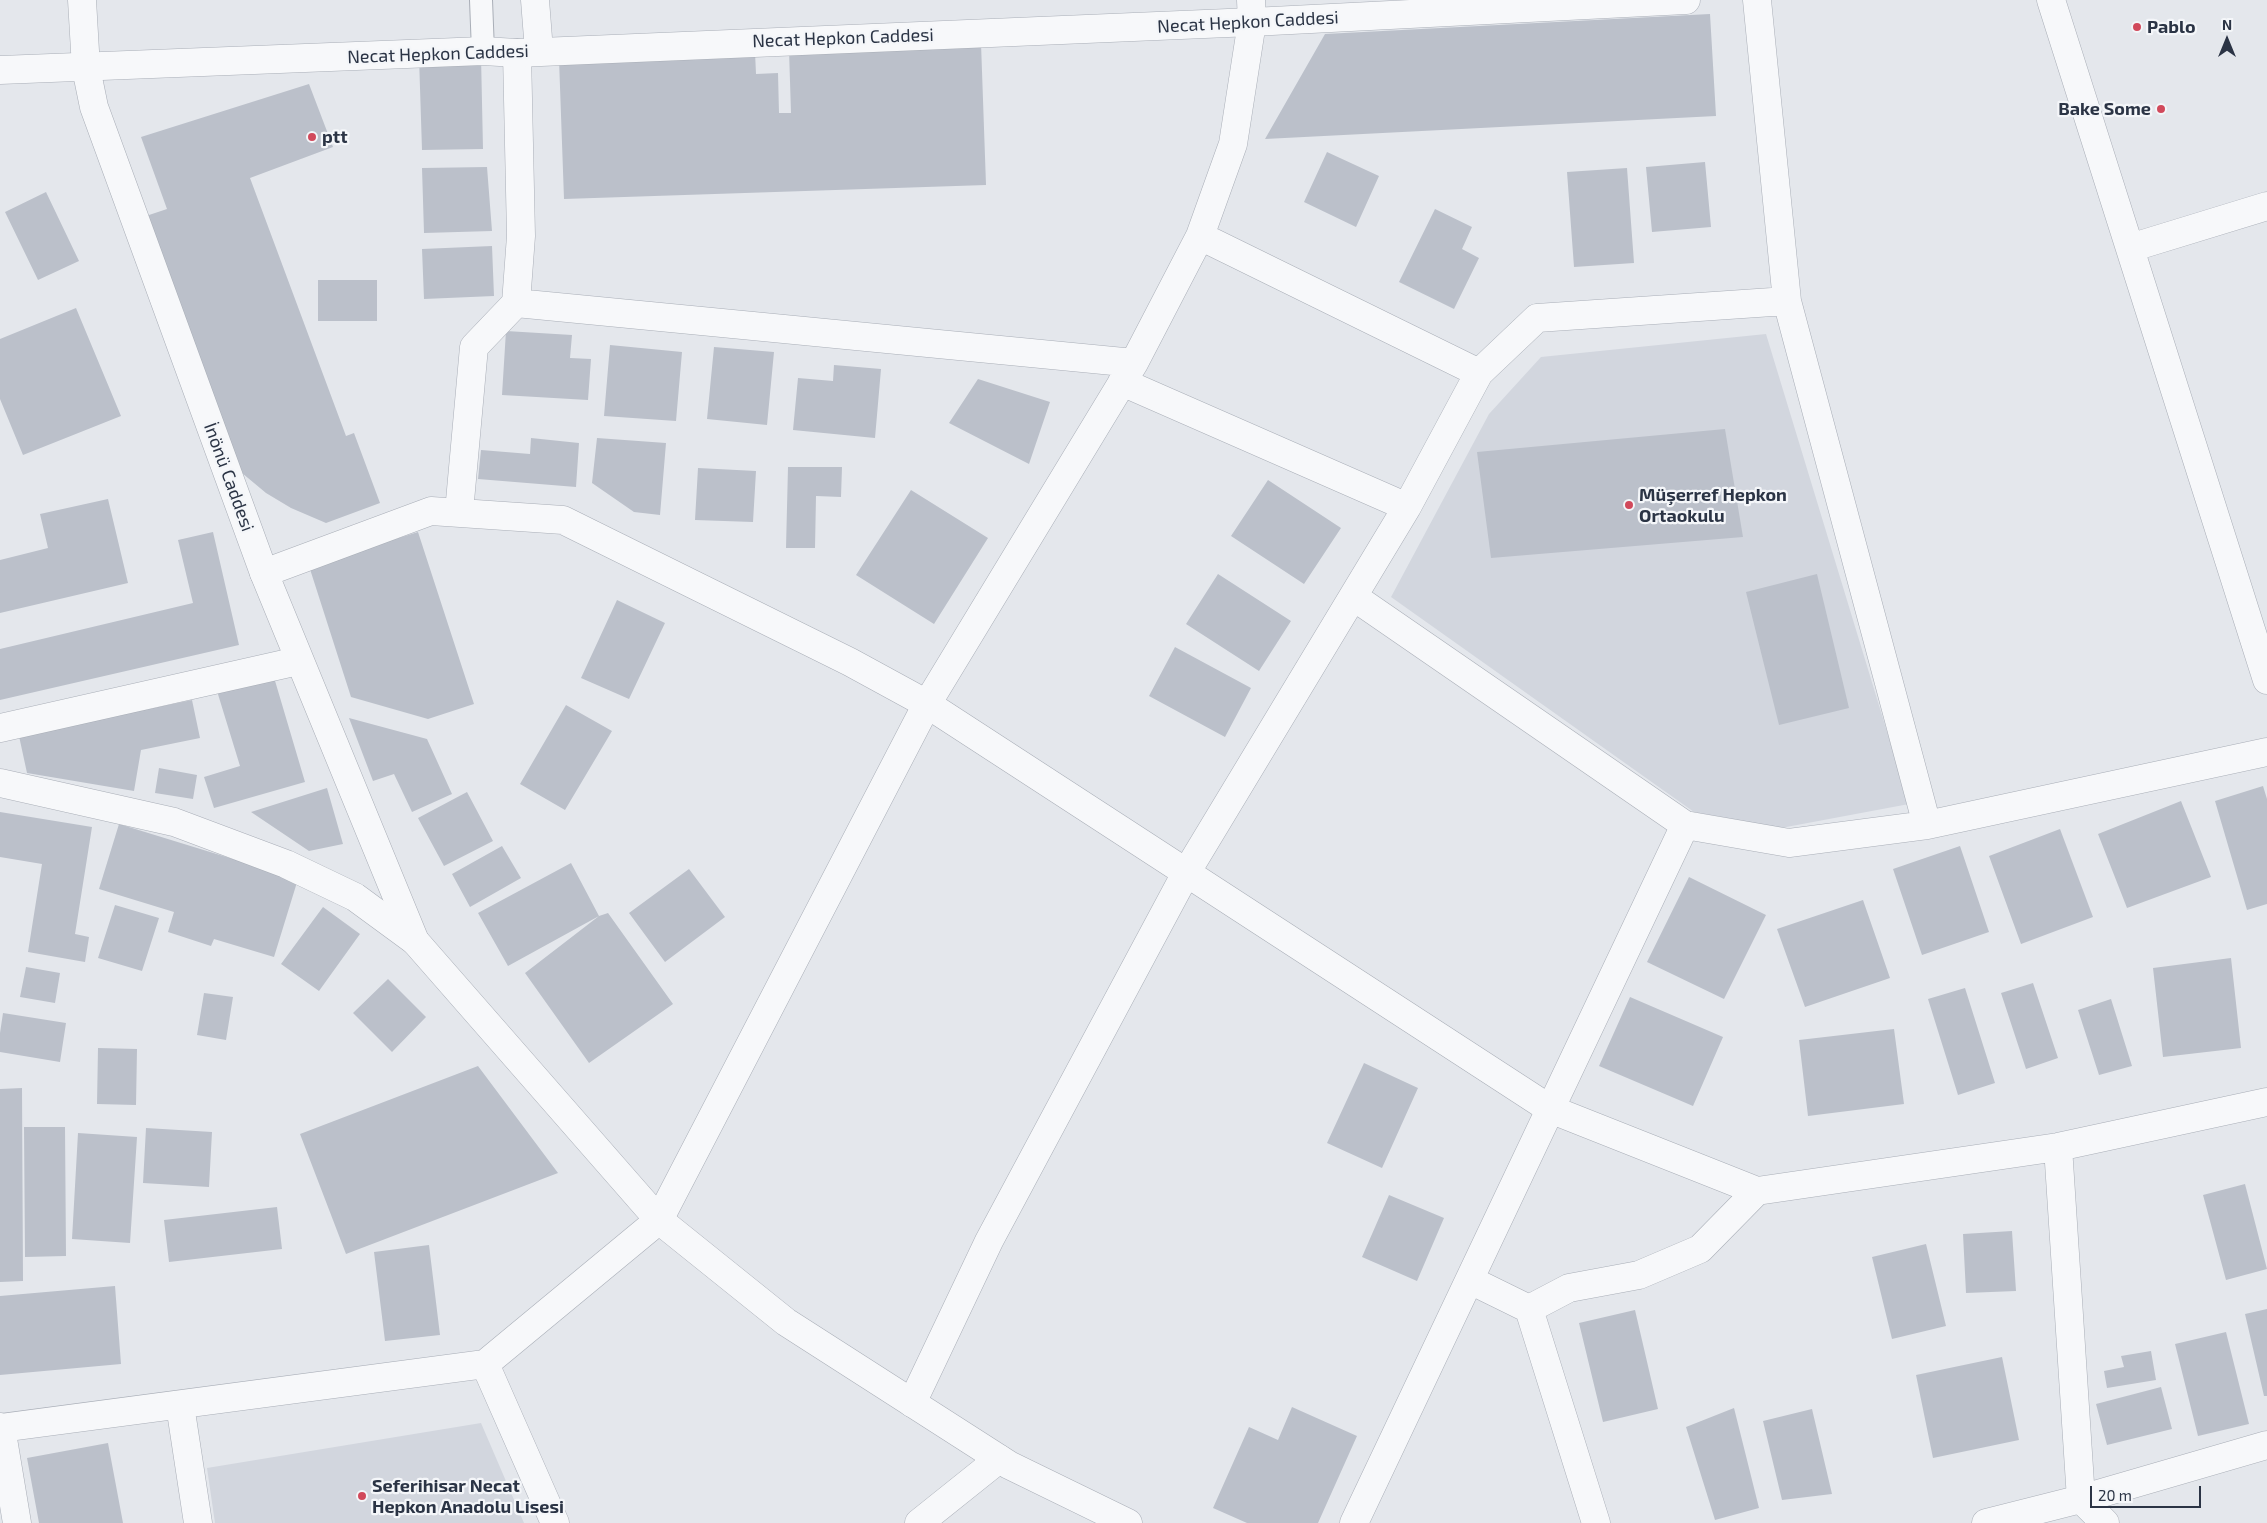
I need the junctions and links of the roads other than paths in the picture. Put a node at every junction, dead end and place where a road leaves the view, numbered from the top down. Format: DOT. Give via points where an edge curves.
graph roads {
  1 [pos="82,0"];
  2 [pos="481,0"];
  3 [pos="535,0"];
  4 [pos="1686,0"];
  5 [pos="1757,0"];
  6 [pos="2051,0"];
  7 [pos="1251,11"];
  8 [pos="483,52"];
  9 [pos="528,52"];
  10 [pos="86,68"];
  11 [pos="0,70"];
  12 [pos="2267,206"];
  13 [pos="1200,236"];
  14 [pos="2130,248"];
  15 [pos="1787,301"];
  16 [pos="516,303"];
  17 [pos="1128,373"];
  18 [pos="1479,373"];
  19 [pos="1407,507"];
  20 [pos="459,512"];
  21 [pos="264,573"];
  22 [pos="1354,596"];
  23 [pos="298,661"];
  24 [pos="2267,680"];
  25 [pos="927,704"];
  26 [pos="0,728"];
  27 [pos="2267,752"];
  28 [pos="0,784"];
  29 [pos="1685,826"];
  30 [pos="1927,826"];
  31 [pos="1186,873"];
  32 [pos="415,940"];
  33 [pos="2267,1102"];
  34 [pos="1550,1109"];
  35 [pos="2058,1147"];
  36 [pos="1757,1191"];
  37 [pos="659,1220"];
  38 [pos="1470,1280"];
  39 [pos="1529,1309"];
  40 [pos="485,1364"];
  41 [pos="912,1403"];
  42 [pos="180,1405"];
  43 [pos="1,1427"];
  44 [pos="2267,1445"];
  45 [pos="999,1459"];
  46 [pos="2081,1499"];
  47 [pos="17,1523"];
  48 [pos="198,1523"];
  49 [pos="555,1523"];
  50 [pos="919,1523"];
  51 [pos="1128,1523"];
  52 [pos="1354,1523"];
  53 [pos="1596,1523"];
  54 [pos="1986,1523"];
  55 [pos="2105,1523"];
  1 -- 10 [label="street, İnönü Caddesi"];
  2 -- 8 [label="lane"];
  3 -- 9 [label="street"];
  4 -- 7 [label="street, Necat Hepkon Caddesi"];
  5 -- 15 [label="street"];
  6 -- 14 [label="street"];
  7 -- 9 [label="street, Necat Hepkon Caddesi"];
  7 -- 13 [label="street" via="1233,144"];
  8 -- 9 [label="street, Necat Hepkon Caddesi"];
  8 -- 10 [label="street, Necat Hepkon Caddesi"];
  9 -- 16 [label="street"];
  10 -- 11 [label="street, Necat Hepkon Caddesi"];
  10 -- 21 [label="street, İnönü Caddesi" via="94,106"];
  12 -- 14 [label="street"];
  13 -- 17 [label="street"];
  13 -- 18 [label="street"];
  14 -- 24 [label="street"];
  15 -- 18 [label="street" via="1537,318"];
  15 -- 30 [label="street"];
  16 -- 17 [label="street"];
  16 -- 20 [label="street" via="474,347"];
  17 -- 19 [label="street"];
  17 -- 25 [label="street"];
  18 -- 19 [label="street"];
  19 -- 22 [label="street"];
  20 -- 21 [label="street" via="431,510"];
  20 -- 25 [label="street" via="563,520 850,662"];
  21 -- 23 [label="street, İnönü Caddesi"];
  22 -- 29 [label="street"];
  22 -- 31 [label="street"];
  23 -- 26 [label="street"];
  23 -- 32 [label="street, İnönü Caddesi"];
  25 -- 31 [label="street"];
  25 -- 37 [label="street"];
  27 -- 30 [label="street"];
  28 -- 32 [label="street" via="174,822 286,864 355,897"];
  29 -- 30 [label="street" via="1789,843"];
  29 -- 34 [label="street"];
  31 -- 34 [label="street"];
  31 -- 41 [label="street" via="989,1241"];
  32 -- 37 [label="street"];
  33 -- 35 [label="street"];
  34 -- 36 [label="street"];
  34 -- 38 [label="street"];
  35 -- 36 [label="street"];
  35 -- 46 [label="street"];
  36 -- 39 [label="street" via="1700,1249 1640,1275 1569,1288"];
  37 -- 40 [label="street"];
  37 -- 41 [label="street" via="786,1322"];
  38 -- 39 [label="street"];
  38 -- 52 [label="street"];
  39 -- 53 [label="street"];
  40 -- 42 [label="street"];
  40 -- 49 [label="street"];
  41 -- 45 [label="street"];
  42 -- 43 [label="street"];
  42 -- 48 [label="street"];
  43 -- 47 [label="street"];
  44 -- 46 [label="street"];
  45 -- 50 [label="street"];
  45 -- 51 [label="street"];
  46 -- 54 [label="street"];
  46 -- 55 [label="street"];
}
